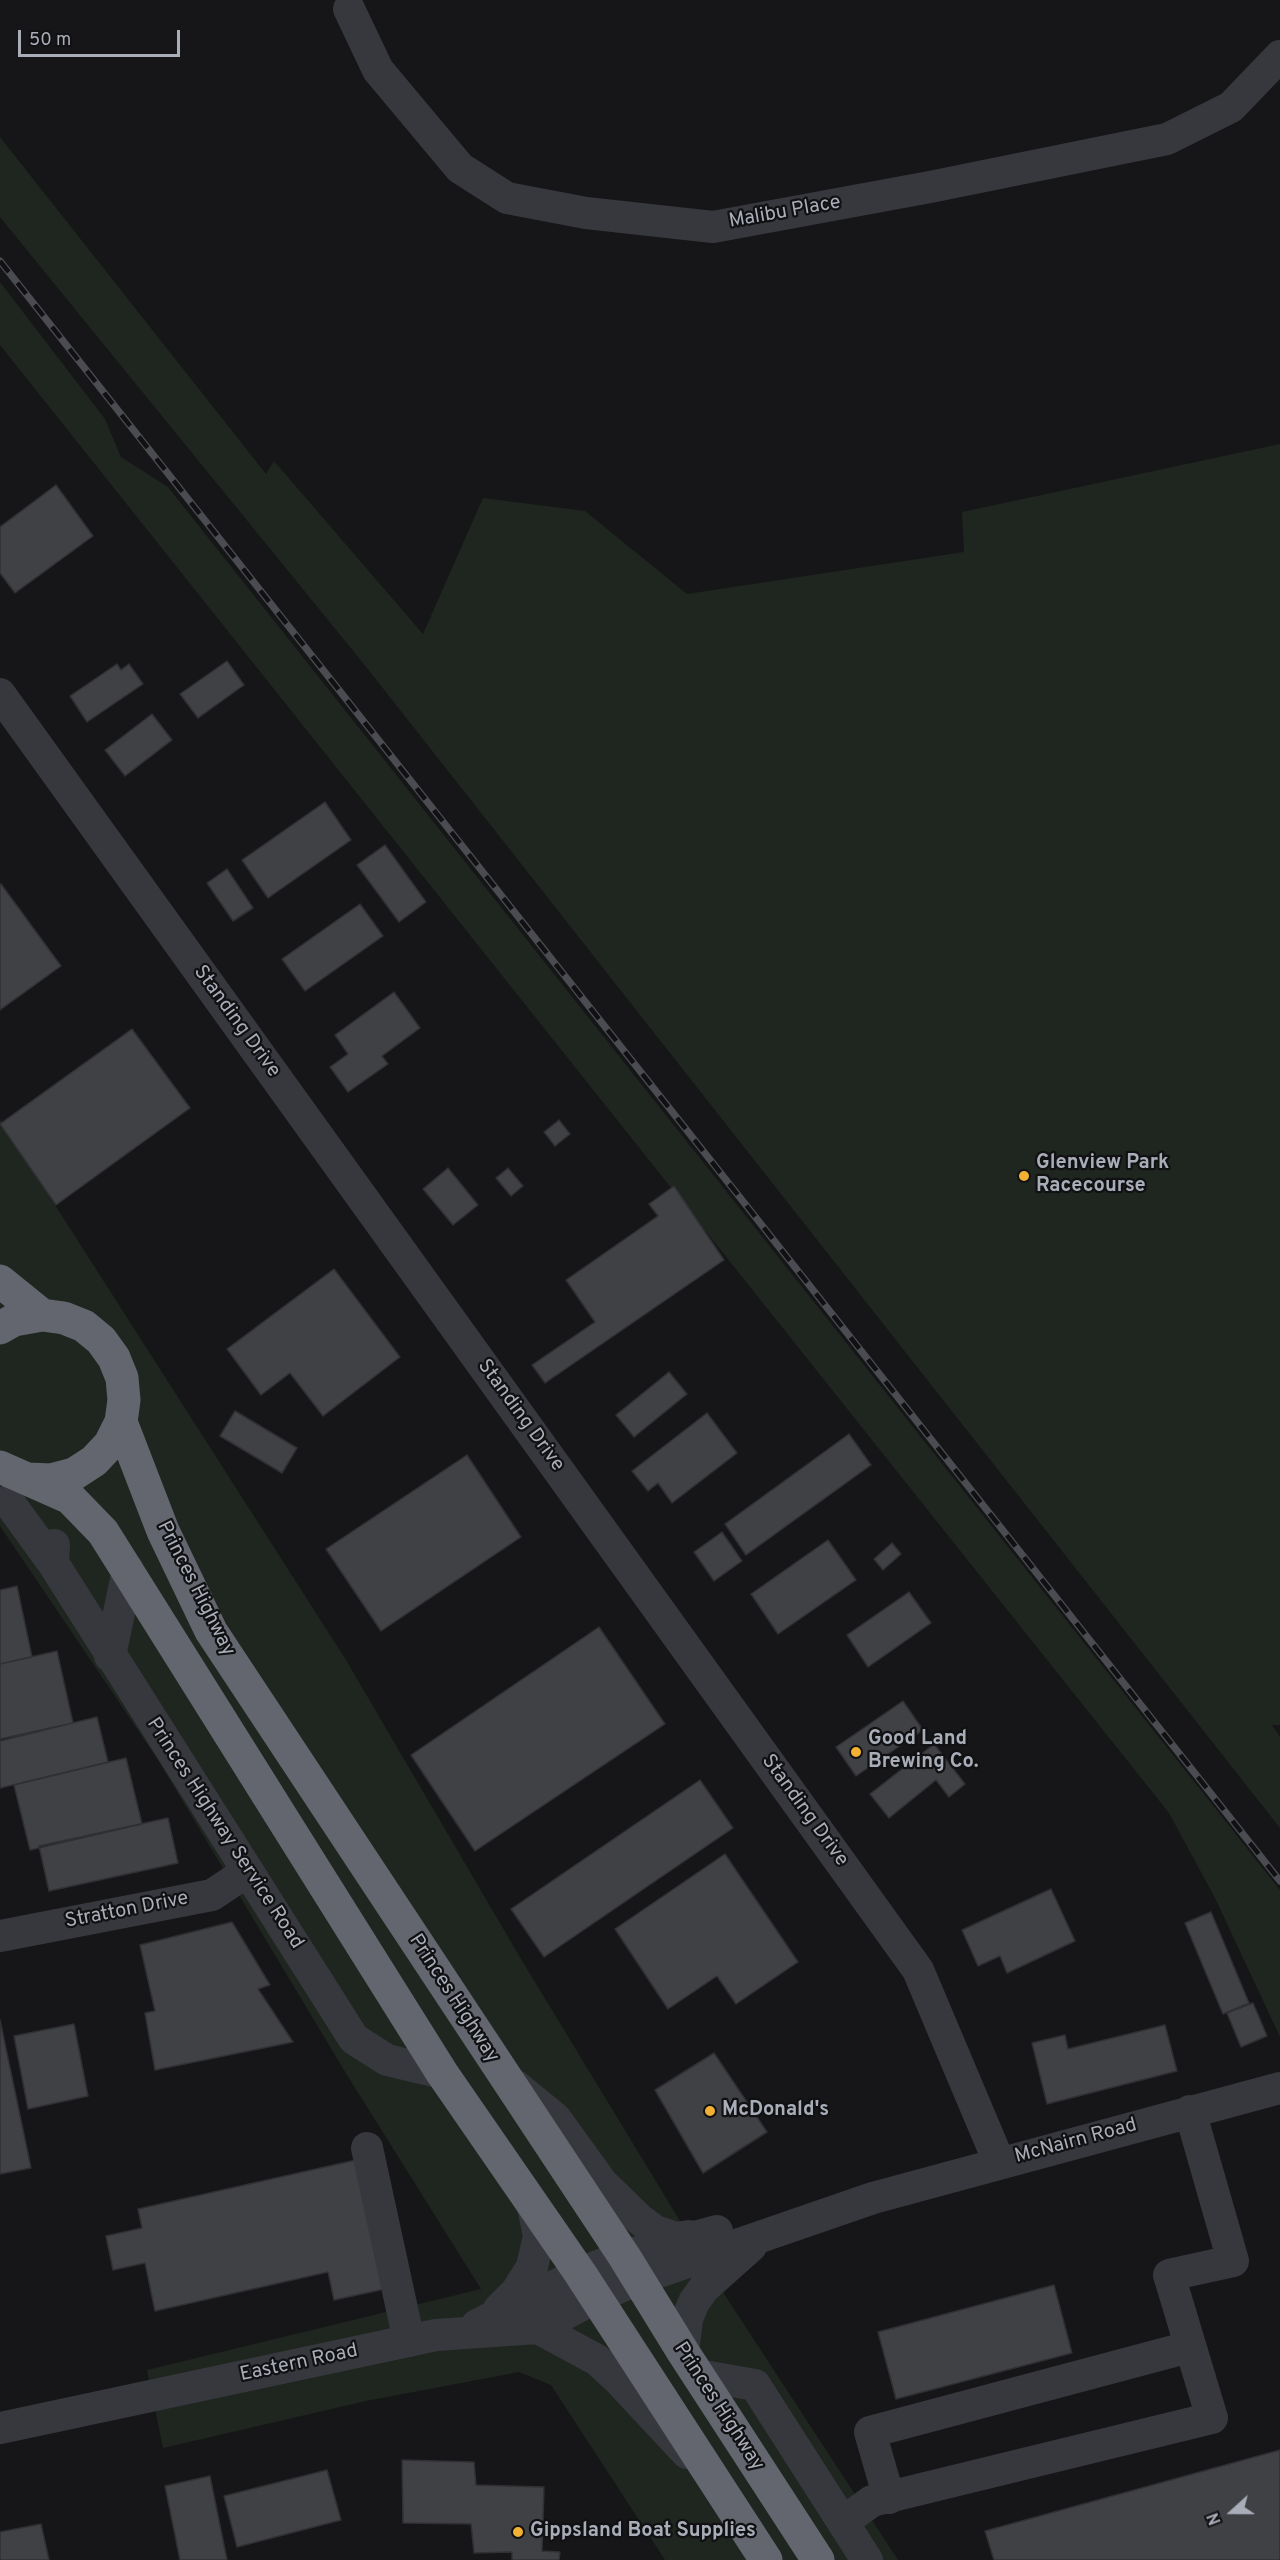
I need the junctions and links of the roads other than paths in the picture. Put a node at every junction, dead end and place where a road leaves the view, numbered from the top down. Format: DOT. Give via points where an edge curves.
graph roads {
  1 [pos="349,9"];
  2 [pos="1280,56"];
  3 [pos="0,694"];
  4 [pos="0,1281"];
  5 [pos="42,1315"];
  6 [pos="0,1328"];
  7 [pos="121,1422"];
  8 [pos="12,1482"];
  9 [pos="128,1570"];
  10 [pos="110,1656"];
  11 [pos="248,1870"];
  12 [pos="0,1936"];
  13 [pos="423,1954"];
  14 [pos="442,2073"];
  15 [pos="505,2078"];
  16 [pos="1280,2088"];
  17 [pos="1190,2111"];
  18 [pos="367,2148"];
  19 [pos="999,2162"];
  20 [pos="873,2198"];
  21 [pos="532,2206"];
  22 [pos="705,2234"];
  23 [pos="758,2239"];
  24 [pos="631,2267"];
  25 [pos="587,2286"];
  26 [pos="483,2324"];
  27 [pos="538,2328"];
  28 [pos="422,2338"];
  29 [pos="1189,2347"];
  30 [pos="690,2363"];
  31 [pos="0,2428"];
  32 [pos="716,2484"];
  33 [pos="889,2498"];
  34 [pos="843,2522"];
  35 [pos="766,2560"];
  36 [pos="818,2560"];
  37 [pos="867,2560"];
  1 -- 2 [label="street, Malibu Place" via="378,70 460,168 507,198 586,213 712,227 1167,139 1231,107"];
  3 -- 19 [label="street, Standing Drive" via="918,1970"];
  4 -- 5 [label="highway, Princes Highway"];
  5 -- 6 [label="highway, Princes Highway" via="14,1320"];
  5 -- 7 [label="highway, Princes Highway" via="84,1326 101,1340 122,1378"];
  7 -- 8 [label="highway, Princes Highway" via="110,1444 81,1470 51,1480"];
  7 -- 13 [label="highway, Princes Highway" via="163,1531 211,1630"];
  8 -- 9 [label="highway, Princes Highway" via="70,1498 103,1532"];
  8 -- 10 [label="street, Princes Highway Service Road"];
  9 -- 10 [label="street"];
  9 -- 14 [label="highway, Princes Highway"];
  10 -- 11 [label="street, Princes Highway Service Road"];
  11 -- 12 [label="street, Stratton Drive" via="212,1894"];
  11 -- 14 [label="street, Princes Highway Service Road" via="354,2039 387,2060"];
  13 -- 14 [label="highway" via="455,2029 458,2054"];
  13 -- 15 [label="highway, Princes Highway"];
  14 -- 21 [label="highway, Princes Highway"];
  15 -- 22 [label="street" via="555,2118 602,2183 639,2219 655,2231 676,2238"];
  15 -- 24 [label="highway, Princes Highway"];
  16 -- 17 [label="street, McNairn Road"];
  17 -- 19 [label="street, McNairn Road"];
  17 -- 29 [label="street" via="1233,2261 1169,2275"];
  18 -- 28 [label="street"];
  19 -- 20 [label="street, McNairn Road"];
  20 -- 22 [label="street, McNairn Road"];
  20 -- 23 [label="street, McNairn Road"];
  21 -- 25 [label="highway, Princes Highway"];
  21 -- 26 [label="street" via="539,2236 532,2267 518,2291"];
  22 -- 24 [label="street, McNairn Road"];
  23 -- 24 [label="street, McNairn Road"];
  23 -- 30 [label="street" via="694,2302 687,2319"];
  24 -- 25 [label="street, McNairn Road"];
  24 -- 30 [label="highway, Princes Highway"];
  25 -- 26 [label="street"];
  25 -- 27 [label="street, Eastern Road"];
  25 -- 32 [label="highway, Princes Highway"];
  26 -- 28 [label="street"];
  27 -- 28 [label="street, Eastern Road"];
  27 -- 32 [label="street" via="597,2360"];
  28 -- 31 [label="street, Eastern Road"];
  29 -- 33 [label="street" via="870,2432"];
  29 -- 33 [label="street" via="1212,2418"];
  30 -- 34 [label="street" via="755,2385"];
  30 -- 36 [label="highway, Princes Highway"];
  32 -- 35 [label="highway, Princes Highway"];
  33 -- 34 [label="street" via="872,2501"];
  34 -- 37 [label="street"];
}
